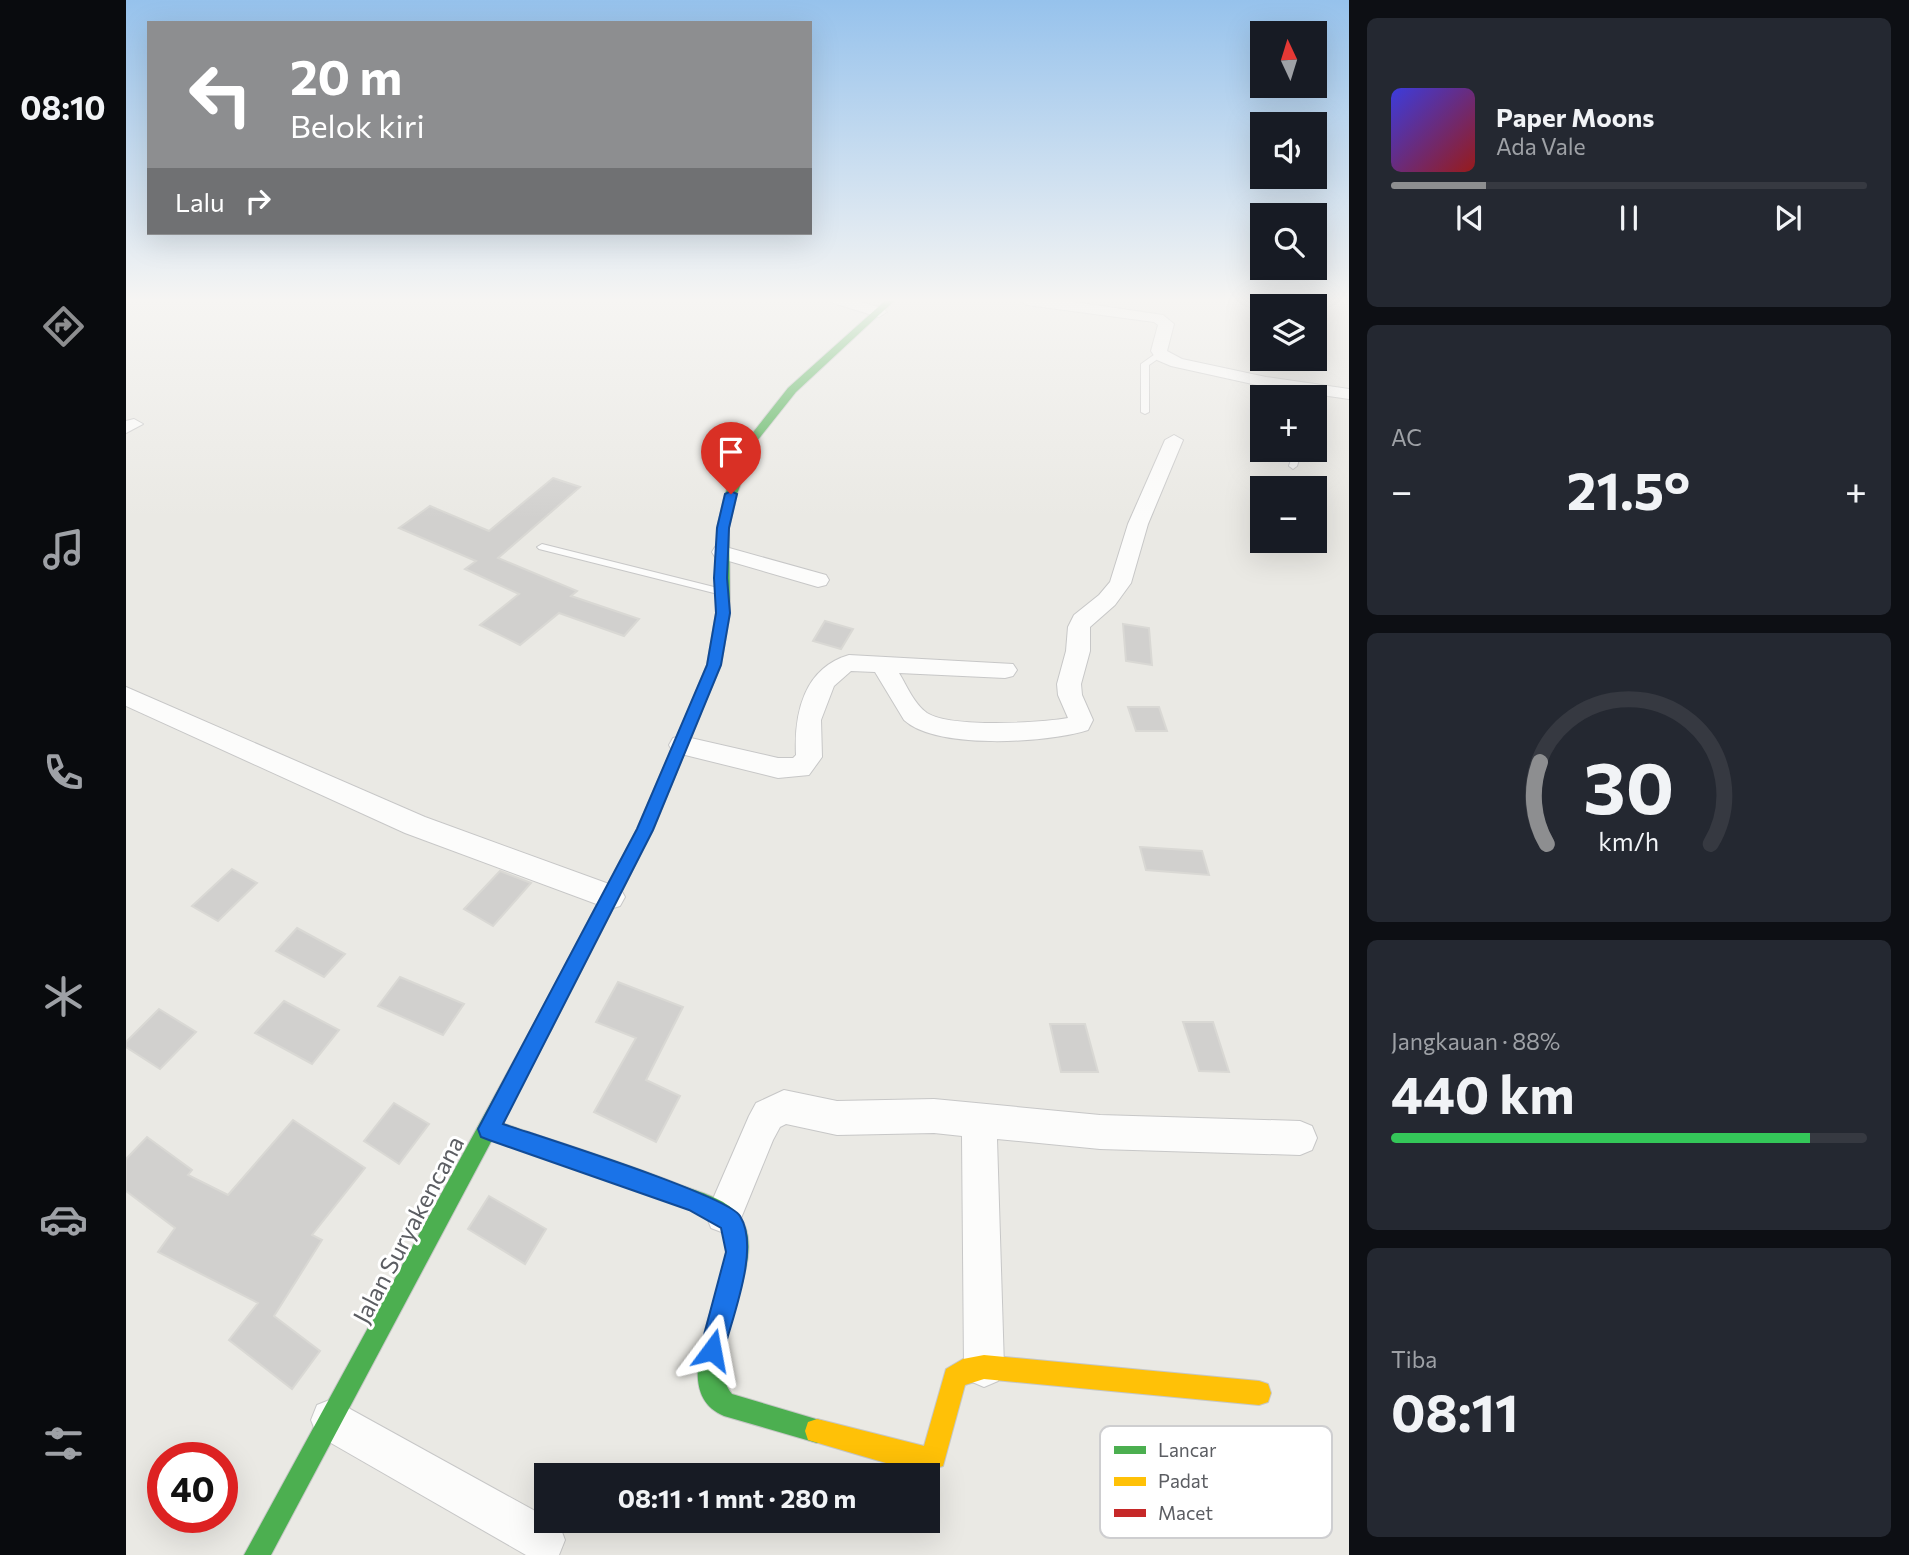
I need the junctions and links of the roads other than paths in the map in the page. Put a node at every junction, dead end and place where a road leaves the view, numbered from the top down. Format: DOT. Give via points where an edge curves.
graph roads {
  1 [pos="809,373"];
  2 [pos="1145,373"];
  3 [pos="1215,373"];
  4 [pos="1287,385"];
  5 [pos="1327,391"];
  6 [pos="1349,394"];
  7 [pos="1145,412"];
  8 [pos="1174,440"];
  9 [pos="1294,462"];
  10 [pos="1293,466"];
  11 [pos="542,547"];
  12 [pos="722,552"];
  13 [pos="817,580"];
  14 [pos="723,592"];
  15 [pos="883,664"];
  16 [pos="1005,670"];
  17 [pos="126,696"];
  18 [pos="682,745"];
  19 [pos="610,897"];
  20 [pos="979,1119"];
  21 [pos="489,1129"];
  22 [pos="1300,1138"];
  23 [pos="724,1215"];
  24 [pos="984,1367"];
  25 [pos="1259,1393"];
  26 [pos="332,1420"];
  27 [pos="543,1540"];
  28 [pos="257,1555"];
  1 -- 12 [label="street, Jalan Suryakencana" via="759,429 745,453 723,528"];
  2 -- 7 [label="lane"];
  3 -- 4 [label="street"];
  5 -- 6 [label="street"];
  8 -- 15 [label="street" via="1138,524 1120,583 1079,627 1069,684 1079,724 1006,731 928,724 909,709"];
  9 -- 10 [label="lane"];
  11 -- 14 [label="lane"];
  12 -- 13 [label="street"];
  12 -- 14 [label="street, Jalan Suryakencana"];
  14 -- 18 [label="street, Jalan Suryakencana" via="714,665"];
  15 -- 16 [label="street"];
  15 -- 18 [label="street" via="849,663 825,681 810,714 809,757 800,768 778,768"];
  17 -- 19 [label="street" via="415,825"];
  18 -- 19 [label="street, Jalan Suryakencana"];
  19 -- 21 [label="street, Jalan Suryakencana"];
  20 -- 22 [label="street" via="1100,1132"];
  20 -- 23 [label="street" via="837,1118 793,1108 776,1110 761,1128"];
  20 -- 24 [label="street"];
  21 -- 23 [label="street"];
  21 -- 26 [label="street, Jalan Suryakencana"];
  23 -- 24 [label="street" via="732,1222 737,1252 709,1366 713,1388 724,1404 928,1460 938,1447 955,1378 963,1371"];
  24 -- 25 [label="street"];
  26 -- 27 [label="street"];
  26 -- 28 [label="street, Jalan Suryakencana"];
}
